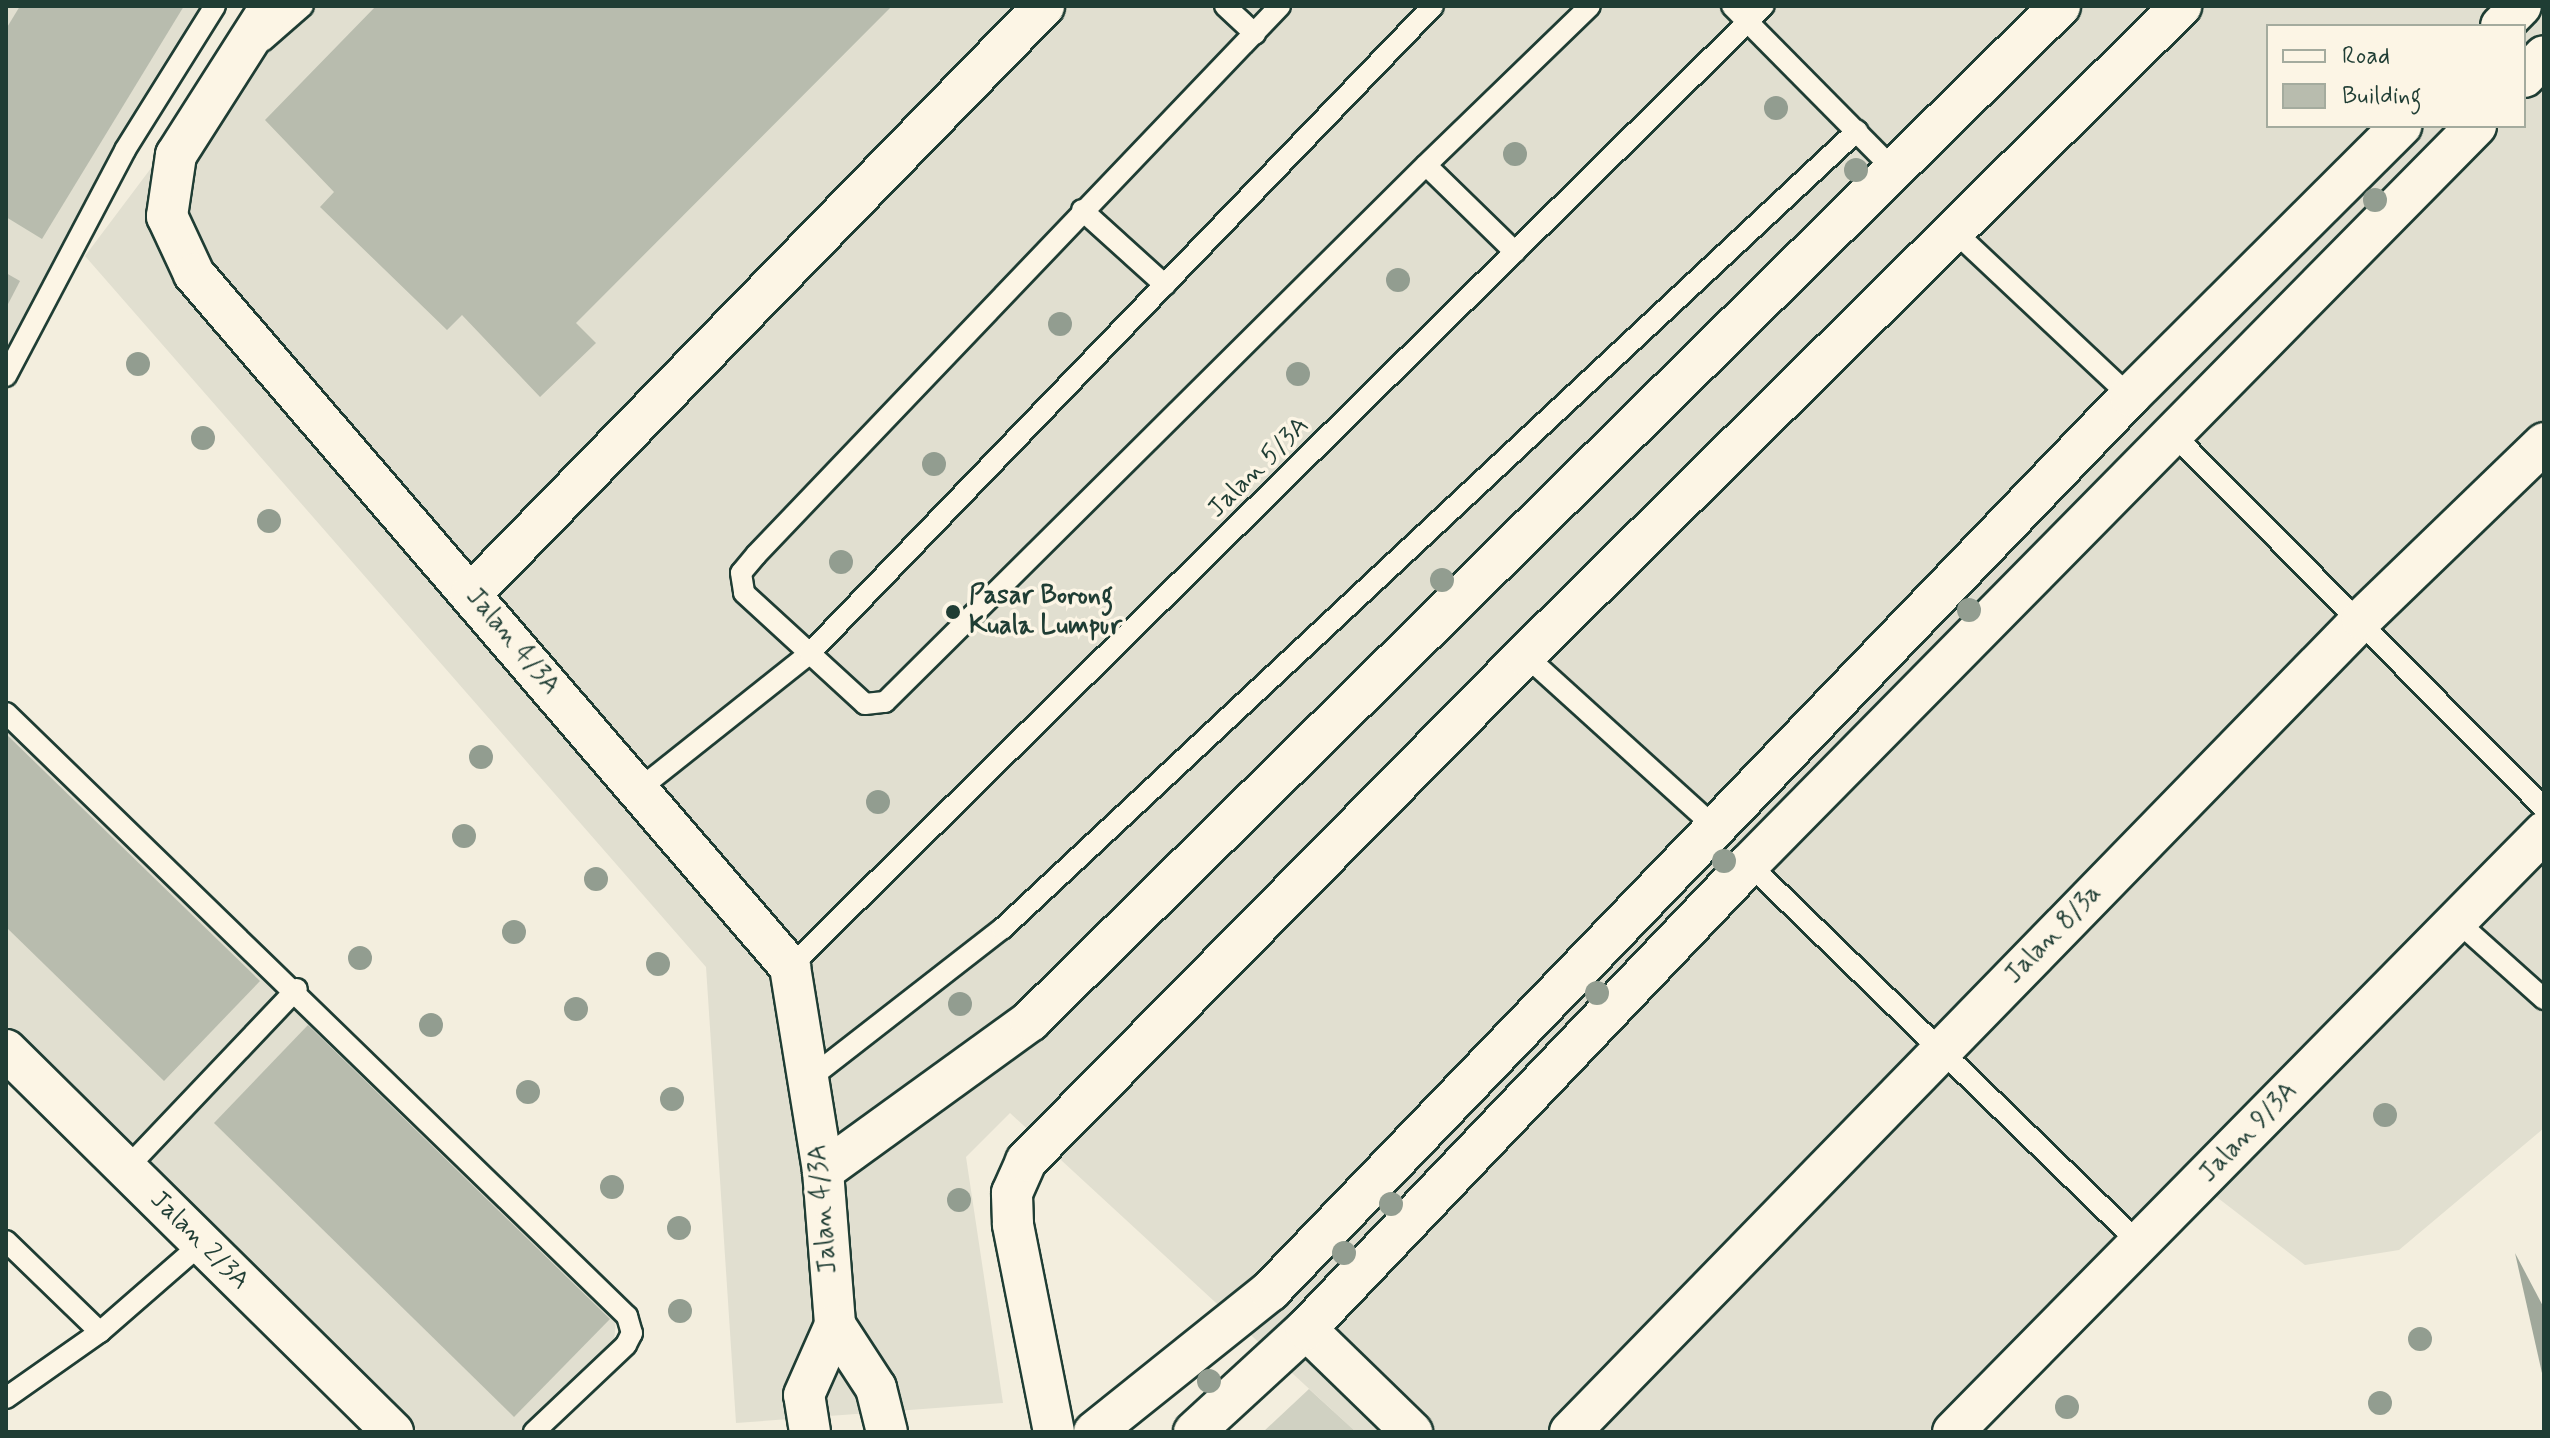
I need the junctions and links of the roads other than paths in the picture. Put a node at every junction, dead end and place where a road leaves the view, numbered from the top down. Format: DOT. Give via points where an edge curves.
graph roads {
  1 [pos="215,6"];
  2 [pos="271,6"];
  3 [pos="303,6"];
  4 [pos="1044,6"];
  5 [pos="1225,6"];
  6 [pos="1280,6"];
  7 [pos="1433,6"];
  8 [pos="1590,6"];
  9 [pos="1732,6"];
  10 [pos="1764,6"];
  11 [pos="2060,6"];
  12 [pos="2181,6"];
  13 [pos="2521,6"];
  14 [pos="1748,22"];
  15 [pos="2503,24"];
  16 [pos="1255,34"];
  17 [pos="2544,56"];
  18 [pos="227,73"];
  19 [pos="2526,75"];
  20 [pos="2399,128"];
  21 [pos="2474,128"];
  22 [pos="1857,131"];
  23 [pos="1426,165"];
  24 [pos="1896,172"];
  25 [pos="1082,210"];
  26 [pos="1953,230"];
  27 [pos="1515,252"];
  28 [pos="1165,285"];
  29 [pos="6,376"];
  30 [pos="2130,396"];
  31 [pos="2175,436"];
  32 [pos="2544,443"];
  33 [pos="2544,474"];
  34 [pos="2506,484"];
  35 [pos="471,594"];
  36 [pos="2362,619"];
  37 [pos="810,653"];
  38 [pos="1525,655"];
  39 [pos="6,713"];
  40 [pos="638,790"];
  41 [pos="2544,808"];
  42 [pos="1715,827"];
  43 [pos="2544,832"];
  44 [pos="1749,864"];
  45 [pos="2457,921"];
  46 [pos="790,967"];
  47 [pos="297,989"];
  48 [pos="2544,999"];
  49 [pos="1941,1051"];
  50 [pos="8,1056"];
  51 [pos="809,1079"];
  52 [pos="126,1169"];
  53 [pos="823,1171"];
  54 [pos="6,1241"];
  55 [pos="201,1244"];
  56 [pos="2140,1244"];
  57 [pos="835,1325"];
  58 [pos="1306,1329"];
  59 [pos="100,1332"];
  60 [pos="6,1398"];
  61 [pos="393,1432"];
  62 [pos="534,1432"];
  63 [pos="810,1432"];
  64 [pos="887,1432"];
  65 [pos="1054,1432"];
  66 [pos="1094,1432"];
  67 [pos="1194,1432"];
  68 [pos="1412,1432"];
  69 [pos="1570,1432"];
  70 [pos="1953,1432"];
  1 -- 29 [label="lane" via="125,150"];
  2 -- 18 [label="street, Jalan 4/3A"];
  3 -- 18 [label="lane"];
  4 -- 35 [label="street"];
  5 -- 16 [label="lane"];
  6 -- 16 [label="lane"];
  7 -- 28 [label="lane"];
  8 -- 23 [label="lane"];
  9 -- 14 [label="lane"];
  10 -- 14 [label="lane, Jalan 5/3A"];
  11 -- 24 [label="street"];
  12 -- 26 [label="street"];
  13 -- 15 [label="street"];
  14 -- 22 [label="lane"];
  14 -- 27 [label="lane, Jalan 5/3A"];
  16 -- 25 [label="lane"];
  17 -- 19 [label="street"];
  18 -- 35 [label="street, Jalan 4/3A" via="176,155 167,216 194,274"];
  20 -- 30 [label="street"];
  21 -- 31 [label="street"];
  22 -- 24 [label="lane"];
  22 -- 51 [label="lane" via="1002,929"];
  23 -- 27 [label="lane"];
  23 -- 37 [label="lane" via="908,684 885,702 865,704"];
  24 -- 53 [label="street" via="1030,1021"];
  25 -- 28 [label="lane"];
  25 -- 37 [label="lane" via="741,573 744,593"];
  26 -- 30 [label="lane"];
  26 -- 38 [label="street"];
  27 -- 46 [label="lane, Jalan 5/3A"];
  28 -- 37 [label="lane"];
  30 -- 42 [label="street"];
  31 -- 36 [label="lane"];
  31 -- 44 [label="street"];
  32 -- 34 [label="street, Jalan 8/3a"];
  33 -- 34 [label="street"];
  34 -- 36 [label="street, Jalan 8/3a"];
  35 -- 40 [label="street, Jalan 4/3A"];
  36 -- 41 [label="lane"];
  36 -- 49 [label="street, Jalan 8/3a"];
  37 -- 40 [label="lane"];
  38 -- 42 [label="lane"];
  38 -- 65 [label="street" via="1026,1161 1012,1193 1013,1224"];
  39 -- 47 [label="lane"];
  40 -- 46 [label="street, Jalan 4/3A"];
  42 -- 66 [label="street" via="1270,1291"];
  43 -- 45 [label="street, Jalan 9/3A"];
  44 -- 49 [label="lane"];
  44 -- 58 [label="street"];
  45 -- 48 [label="lane"];
  45 -- 56 [label="street, Jalan 9/3A"];
  46 -- 51 [label="street, Jalan 4/3A"];
  47 -- 52 [label="lane"];
  47 -- 62 [label="lane" via="627,1316 632,1333 626,1345"];
  49 -- 56 [label="lane"];
  49 -- 69 [label="street, Jalan 8/3a"];
  50 -- 52 [label="street, Jalan 2/3A"];
  51 -- 53 [label="street, Jalan 4/3A"];
  52 -- 55 [label="street, Jalan 2/3A"];
  53 -- 57 [label="street, Jalan 4/3A"];
  54 -- 59 [label="lane"];
  55 -- 59 [label="lane"];
  55 -- 61 [label="street, Jalan 2/3A"];
  56 -- 70 [label="street, Jalan 9/3A"];
  57 -- 63 [label="street, Jalan 4/3A" via="804,1395"];
  57 -- 64 [label="street, Jalan 4/3A" via="876,1388"];
  58 -- 67 [label="street"];
  58 -- 68 [label="street"];
  59 -- 60 [label="lane"];
}
